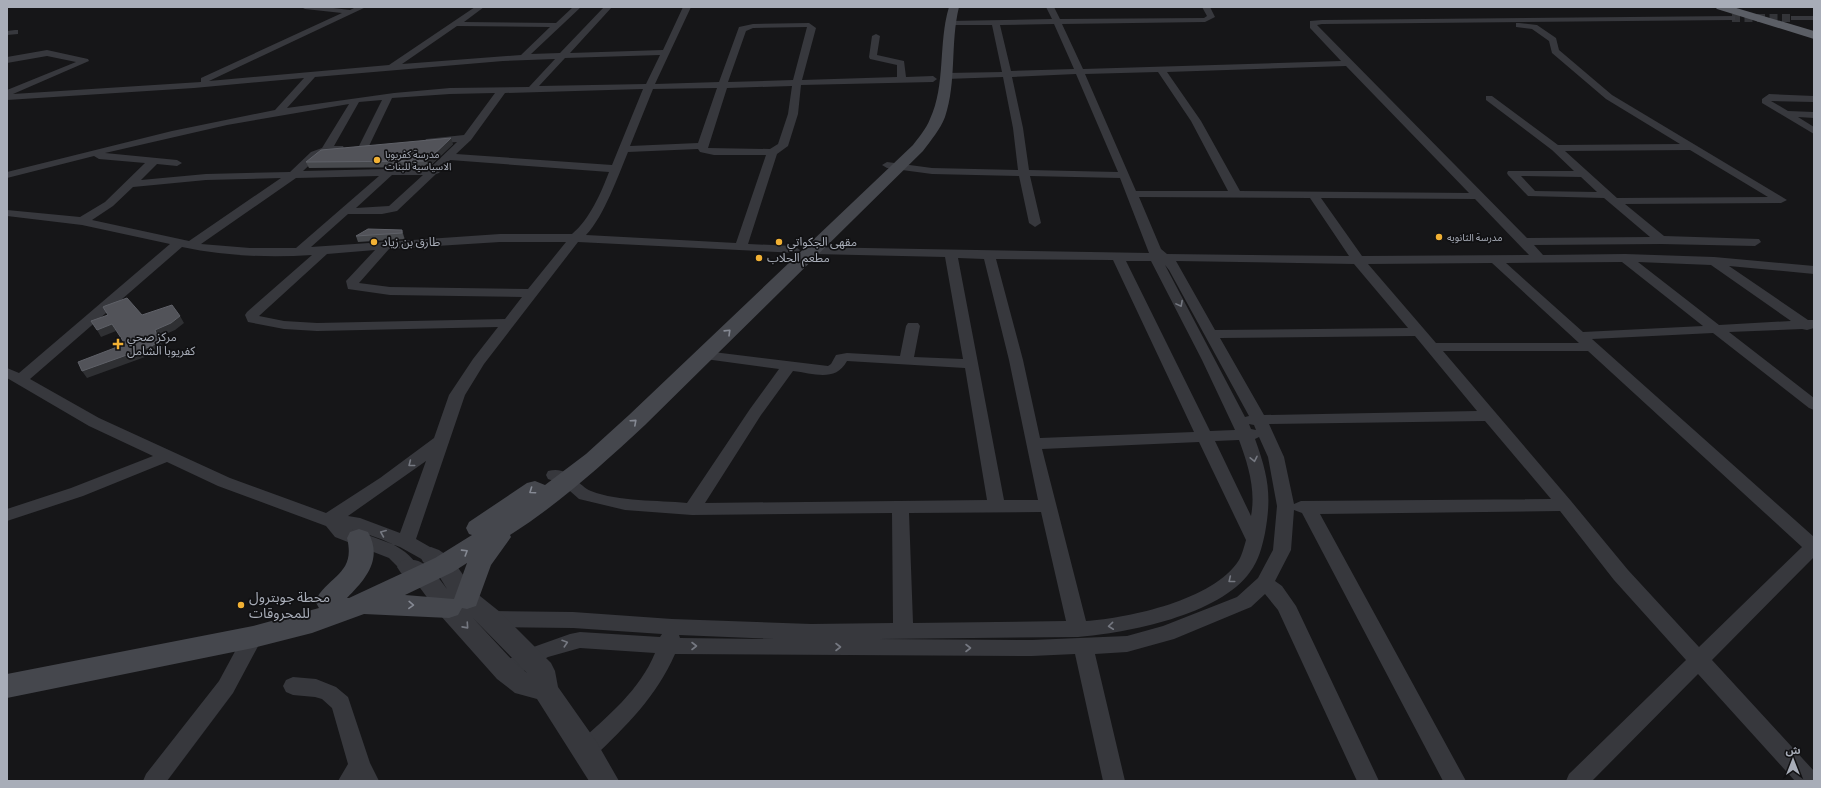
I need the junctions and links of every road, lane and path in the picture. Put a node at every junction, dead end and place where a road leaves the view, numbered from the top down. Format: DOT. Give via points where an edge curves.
graph roads {
  1 [pos="305,7"];
  2 [pos="362,7"];
  3 [pos="480,7"];
  4 [pos="577,7"];
  5 [pos="608,7"];
  6 [pos="687,7"];
  7 [pos="1050,7"];
  8 [pos="1206,7"];
  9 [pos="1721,7"];
  10 [pos="1692,10"];
  11 [pos="1504,11"];
  12 [pos="350,12"];
  13 [pos="948,12"];
  14 [pos="1731,12"];
  15 [pos="1713,18"];
  16 [pos="1794,18"];
  17 [pos="1814,18"];
  18 [pos="1515,19"];
  19 [pos="1554,19"];
  20 [pos="1488,20"];
  21 [pos="996,22"];
  22 [pos="1058,22"];
  23 [pos="455,24"];
  24 [pos="558,25"];
  25 [pos="1534,28"];
  26 [pos="1814,32"];
  27 [pos="1814,35"];
  28 [pos="876,36"];
  29 [pos="664,52"];
  30 [pos="562,55"];
  31 [pos="524,56"];
  32 [pos="7,60"];
  33 [pos="1350,63"];
  34 [pos="391,67"];
  35 [pos="1161,69"];
  36 [pos="1079,72"];
  37 [pos="1007,73"];
  38 [pos="312,75"];
  39 [pos="939,77"];
  40 [pos="902,79"];
  41 [pos="797,82"];
  42 [pos="194,85"];
  43 [pos="723,86"];
  44 [pos="649,87"];
  45 [pos="531,90"];
  46 [pos="501,91"];
  47 [pos="7,93"];
  48 [pos="7,97"];
  49 [pos="388,97"];
  50 [pos="1489,98"];
  51 [pos="1814,99"];
  52 [pos="356,100"];
  53 [pos="278,112"];
  54 [pos="1786,114"];
  55 [pos="1814,115"];
  56 [pos="1814,131"];
  57 [pos="467,138"];
  58 [pos="423,142"];
  59 [pos="378,145"];
  60 [pos="364,146"];
  61 [pos="702,146"];
  62 [pos="1692,147"];
  63 [pos="1556,148"];
  64 [pos="625,149"];
  65 [pos="326,150"];
  66 [pos="772,152"];
  67 [pos="88,155"];
  68 [pos="449,157"];
  69 [pos="154,161"];
  70 [pos="177,163"];
  71 [pos="894,166"];
  72 [pos="617,169"];
  73 [pos="391,171"];
  74 [pos="434,171"];
  75 [pos="1024,174"];
  76 [pos="1585,174"];
  77 [pos="7,175"];
  78 [pos="293,175"];
  79 [pos="1124,175"];
  80 [pos="130,184"];
  81 [pos="1132,194"];
  82 [pos="1236,195"];
  83 [pos="1313,195"];
  84 [pos="1480,196"];
  85 [pos="1611,198"];
  86 [pos="346,212"];
  87 [pos="7,213"];
  88 [pos="82,220"];
  89 [pos="1035,222"];
  90 [pos="575,238"];
  91 [pos="1661,240"];
  92 [pos="1524,242"];
  93 [pos="1755,242"];
  94 [pos="186,244"];
  95 [pos="741,246"];
  96 [pos="385,247"];
  97 [pos="794,250"];
  98 [pos="814,250"];
  99 [pos="323,251"];
  100 [pos="299,252"];
  101 [pos="951,254"];
  102 [pos="989,255"];
  103 [pos="1158,255"];
  104 [pos="1118,257"];
  105 [pos="1494,258"];
  106 [pos="1538,258"];
  107 [pos="1625,258"];
  108 [pos="1358,260"];
  109 [pos="1714,261"];
  110 [pos="1814,270"];
  111 [pos="532,293"];
  112 [pos="750,302"];
  113 [pos="510,322"];
  114 [pos="914,326"];
  115 [pos="1810,326"];
  116 [pos="1715,329"];
  117 [pos="1417,332"];
  118 [pos="1212,334"];
  119 [pos="1578,336"];
  120 [pos="1430,347"];
  121 [pos="1591,347"];
  122 [pos="705,355"];
  123 [pos="906,361"];
  124 [pos="970,364"];
  125 [pos="789,366"];
  126 [pos="14,375"];
  127 [pos="1814,405"];
  128 [pos="1490,416"];
  129 [pos="1263,427"];
  130 [pos="1243,428"];
  131 [pos="1204,437"];
  132 [pos="442,440"];
  133 [pos="1033,444"];
  134 [pos="167,456"];
  135 [pos="561,478"];
  136 [pos="1565,505"];
  137 [pos="997,506"];
  138 [pos="1047,506"];
  139 [pos="1286,506"];
  140 [pos="900,507"];
  141 [pos="1308,508"];
  142 [pos="692,509"];
  143 [pos="7,515"];
  144 [pos="516,520"];
  145 [pos="330,521"];
  146 [pos="359,538"];
  147 [pos="1255,541"];
  148 [pos="406,542"];
  149 [pos="1814,546"];
  150 [pos="426,566"];
  151 [pos="1266,583"];
  152 [pos="328,601"];
  153 [pos="458,603"];
  154 [pos="358,605"];
  155 [pos="491,619"];
  156 [pos="903,630"];
  157 [pos="264,634"];
  158 [pos="670,636"];
  159 [pos="1081,638"];
  160 [pos="810,639"];
  161 [pos="528,656"];
  162 [pos="1699,661"];
  163 [pos="506,671"];
  164 [pos="7,686"];
  165 [pos="293,686"];
  166 [pos="545,690"];
  167 [pos="586,750"];
  168 [pos="359,776"];
  169 [pos="154,781"];
  170 [pos="605,781"];
  171 [pos="1114,781"];
  172 [pos="1368,781"];
  173 [pos="1454,781"];
  174 [pos="1577,781"];
  175 [pos="1809,781"];
  1 -- 12 [label="street"];
  2 -- 12 [label="street"];
  3 -- 23 [label="street"];
  4 -- 24 [label="street"];
  5 -- 30 [label="street"];
  6 -- 29 [label="street"];
  7 -- 22 [label="street"];
  8 -- 22 [label="street" via="1211,17 1205,20"];
  9 -- 27 [label="highway"];
  10 -- 15 [label="street"];
  11 -- 18 [label="street"];
  12 -- 42 [label="street"];
  13 -- 21 [label="street"];
  13 -- 39 [label="main road"];
  14 -- 15 [label="street"];
  14 -- 26 [label="highway"];
  15 -- 19 [label="street"];
  16 -- 17 [label="street"];
  18 -- 19 [label="street"];
  18 -- 20 [label="street"];
  19 -- 25 [label="street"];
  20 -- 25 [label="street"];
  20 -- 33 [label="street" via="1313,23 1314,28"];
  21 -- 22 [label="street"];
  21 -- 37 [label="street"];
  22 -- 36 [label="street"];
  23 -- 24 [label="street"];
  23 -- 34 [label="street"];
  24 -- 31 [label="street"];
  25 -- 62 [label="street" via="1553,40 1555,51 1609,97"];
  28 -- 40 [label="street" via="873,57 901,63"];
  29 -- 30 [label="street"];
  29 -- 44 [label="street"];
  30 -- 31 [label="street"];
  30 -- 45 [label="street"];
  31 -- 34 [label="street"];
  32 -- 47 [label="street" via="50,53 85,61"];
  33 -- 35 [label="street"];
  33 -- 84 [label="street"];
  34 -- 38 [label="street"];
  35 -- 36 [label="street"];
  35 -- 82 [label="street" via="1196,121"];
  36 -- 37 [label="street"];
  36 -- 79 [label="street"];
  37 -- 39 [label="street"];
  37 -- 75 [label="street"];
  38 -- 42 [label="street"];
  38 -- 53 [label="street"];
  39 -- 40 [label="street"];
  39 -- 71 [label="main road" via="938,117 918,148"];
  40 -- 41 [label="street"];
  41 -- 43 [label="street"];
  41 -- 43 [label="street" via="812,28 806,25 753,26 742,29"];
  41 -- 66 [label="street" via="793,114 784,143"];
  42 -- 48 [label="street"];
  43 -- 44 [label="street"];
  43 -- 61 [label="street"];
  44 -- 45 [label="street"];
  44 -- 64 [label="street"];
  45 -- 46 [label="street"];
  46 -- 49 [label="street" via="443,92"];
  46 -- 57 [label="street"];
  49 -- 52 [label="street"];
  49 -- 60 [label="street"];
  50 -- 63 [label="street"];
  51 -- 54 [label="street" via="1769,97 1765,101"];
  52 -- 53 [label="street"];
  52 -- 65 [label="street"];
  53 -- 67 [label="street" via="210,125"];
  54 -- 55 [label="street"];
  54 -- 56 [label="street"];
  57 -- 58 [label="street"];
  57 -- 68 [label="street"];
  59 -- 60 [label="street"];
  60 -- 65 [label="street"];
  61 -- 64 [label="street"];
  61 -- 66 [label="street" via="704,150 714,152"];
  62 -- 63 [label="street"];
  62 -- 85 [label="street" via="1782,200"];
  63 -- 76 [label="street"];
  64 -- 72 [label="street"];
  65 -- 78 [label="street" via="315,154"];
  66 -- 95 [label="street"];
  67 -- 69 [label="street"];
  67 -- 77 [label="street"];
  68 -- 72 [label="street"];
  68 -- 74 [label="street"];
  69 -- 70 [label="street"];
  69 -- 80 [label="street"];
  71 -- 75 [label="street" via="932,171"];
  71 -- 97 [label="main road"];
  71 -- 98 [label="main road"];
  72 -- 90 [label="street" via="602,200 583,231"];
  73 -- 74 [label="street"];
  73 -- 78 [label="street"];
  73 -- 86 [label="street"];
  74 -- 86 [label="street" via="393,209"];
  75 -- 79 [label="street"];
  75 -- 89 [label="street"];
  76 -- 85 [label="street"];
  76 -- 85 [label="street" via="1512,173 1532,194"];
  78 -- 80 [label="street" via="206,177"];
  78 -- 94 [label="street"];
  79 -- 81 [label="street"];
  80 -- 88 [label="street" via="109,204"];
  81 -- 82 [label="street"];
  81 -- 103 [label="street"];
  82 -- 83 [label="street"];
  83 -- 84 [label="street"];
  83 -- 108 [label="street"];
  84 -- 92 [label="street"];
  85 -- 91 [label="street"];
  86 -- 100 [label="street"];
  87 -- 88 [label="street"];
  88 -- 94 [label="street"];
  90 -- 95 [label="street"];
  90 -- 96 [label="street" via="483,238"];
  90 -- 111 [label="street"];
  91 -- 92 [label="street"];
  91 -- 93 [label="street"];
  92 -- 106 [label="street"];
  94 -- 100 [label="street" via="234,251"];
  94 -- 126 [label="street"];
  95 -- 97 [label="street"];
  96 -- 99 [label="street"];
  96 -- 111 [label="street" via="352,281 353,286 390,291"];
  97 -- 112 [label="main road"];
  98 -- 101 [label="street"];
  98 -- 112 [label="main road"];
  99 -- 100 [label="street"];
  99 -- 113 [label="street" via="252,315 252,319 317,326"];
  101 -- 102 [label="street"];
  101 -- 124 [label="street"];
  102 -- 104 [label="street"];
  102 -- 133 [label="street" via="1016,360"];
  103 -- 104 [label="street"];
  103 -- 108 [label="street"];
  103 -- 118 [label="street" via="1175,270"];
  103 -- 130 [label="street, one-way"];
  104 -- 131 [label="street"];
  105 -- 106 [label="street"];
  105 -- 108 [label="street"];
  105 -- 119 [label="street"];
  106 -- 107 [label="street"];
  107 -- 109 [label="street"];
  107 -- 116 [label="street"];
  108 -- 117 [label="street"];
  109 -- 110 [label="street"];
  109 -- 115 [label="street"];
  111 -- 113 [label="street"];
  122 -- 112 [label="main road, one-way"];
  112 -- 135 [label="main road" via="592,444"];
  113 -- 132 [label="street" via="463,384"];
  114 -- 123 [label="street"];
  115 -- 116 [label="street"];
  116 -- 119 [label="street"];
  116 -- 127 [label="street"];
  117 -- 118 [label="street"];
  117 -- 120 [label="street"];
  118 -- 129 [label="street"];
  119 -- 121 [label="street"];
  120 -- 121 [label="street"];
  120 -- 128 [label="street"];
  121 -- 149 [label="street"];
  122 -- 125 [label="street"];
  135 -- 122 [label="main road, one-way" via="637,420"];
  123 -- 124 [label="street"];
  123 -- 125 [label="street" via="843,358 836,369 830,371"];
  124 -- 137 [label="street"];
  125 -- 142 [label="street" via="755,412"];
  126 -- 134 [label="street" via="94,422"];
  128 -- 129 [label="street"];
  128 -- 136 [label="street"];
  129 -- 130 [label="street"];
  129 -- 139 [label="street" via="1276,457"];
  130 -- 131 [label="street"];
  130 -- 147 [label="street, one-way" via="1253,454 1261,506"];
  131 -- 133 [label="street"];
  131 -- 147 [label="street"];
  132 -- 145 [label="street, one-way"];
  132 -- 148 [label="street"];
  133 -- 138 [label="street"];
  134 -- 143 [label="street" via="77,492"];
  134 -- 145 [label="street" via="224,482"];
  135 -- 142 [label="street" via="585,495 610,501"];
  135 -- 144 [label="main road"];
  135 -- 150 [label="main road, one-way" via="468,534"];
  136 -- 141 [label="street"];
  136 -- 162 [label="street" via="1621,575"];
  137 -- 138 [label="street"];
  137 -- 140 [label="street"];
  138 -- 159 [label="street"];
  139 -- 141 [label="street"];
  139 -- 151 [label="street" via="1282,550"];
  140 -- 142 [label="street"];
  140 -- 156 [label="street"];
  141 -- 173 [label="street"];
  150 -- 144 [label="main road, one-way"];
  144 -- 153 [label="main road" via="480,560"];
  145 -- 146 [label="street" via="341,532"];
  148 -- 145 [label="street, one-way" via="354,522"];
  146 -- 150 [label="street"];
  146 -- 152 [label="main road" via="363,552 361,561 356,571"];
  147 -- 159 [label="street, one-way" via="1249,560 1242,571 1205,596 1151,617"];
  148 -- 150 [label="street"];
  149 -- 162 [label="street"];
  150 -- 152 [label="main road"];
  150 -- 153 [label="street"];
  150 -- 154 [label="main road"];
  151 -- 159 [label="street" via="1244,602 1167,633 1127,644"];
  151 -- 172 [label="street" via="1276,591 1286,606"];
  152 -- 157 [label="main road" via="306,610"];
  154 -- 153 [label="main road, one-way"];
  153 -- 155 [label="street"];
  153 -- 163 [label="street, one-way"];
  154 -- 157 [label="main road" via="312,622"];
  155 -- 158 [label="street" via="567,620"];
  155 -- 161 [label="street"];
  156 -- 159 [label="street"];
  156 -- 160 [label="street"];
  157 -- 164 [label="main road"];
  157 -- 169 [label="street"];
  158 -- 160 [label="street"];
  161 -- 158 [label="street, one-way" via="568,641"];
  158 -- 167 [label="street" via="662,661 644,692"];
  160 -- 159 [label="street, one-way" via="1032,648"];
  159 -- 171 [label="street"];
  161 -- 163 [label="street"];
  161 -- 166 [label="street" via="542,671"];
  162 -- 174 [label="street"];
  162 -- 175 [label="street"];
  163 -- 166 [label="street" via="524,685"];
  165 -- 168 [label="street" via="316,688 329,693 341,703"];
  166 -- 167 [label="street"];
  167 -- 170 [label="street"];
}
